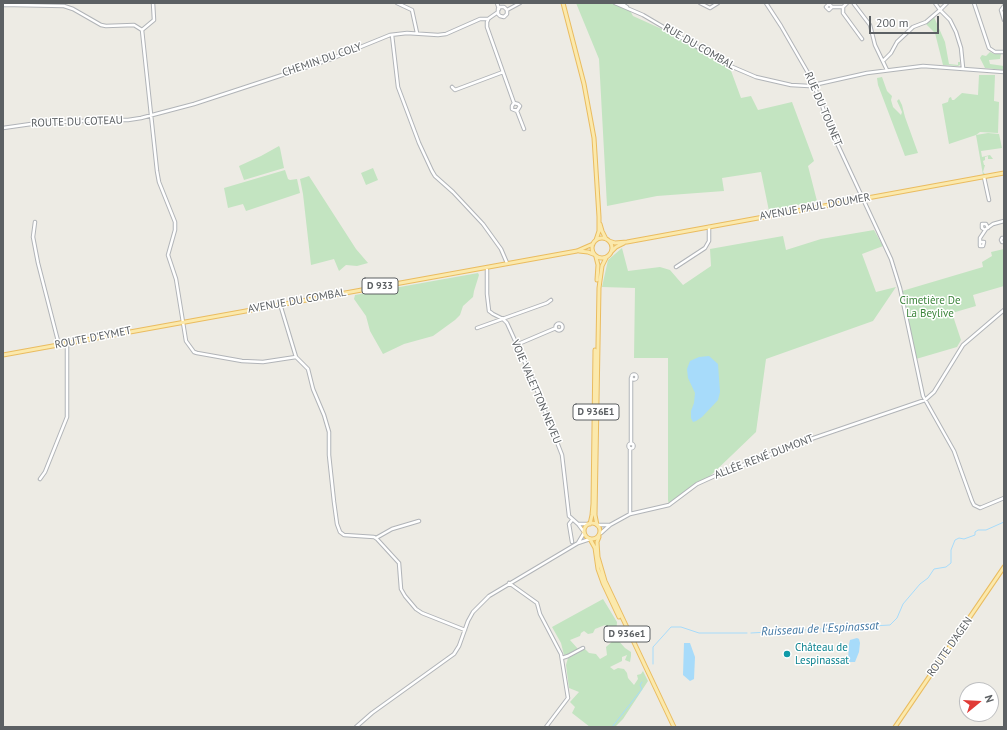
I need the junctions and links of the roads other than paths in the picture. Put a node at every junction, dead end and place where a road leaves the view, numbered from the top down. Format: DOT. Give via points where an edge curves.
graph roads {
  1 [pos="153,3"];
  2 [pos="397,3"];
  3 [pos="498,3"];
  4 [pos="520,3"];
  5 [pos="615,3"];
  6 [pos="620,3"];
  7 [pos="700,3"];
  8 [pos="718,3"];
  9 [pos="766,3"];
  10 [pos="847,3"];
  11 [pos="935,3"];
  12 [pos="947,3"];
  13 [pos="974,3"];
  14 [pos="564,4"];
  15 [pos="828,4"];
  16 [pos="854,4"];
  17 [pos="3,5"];
  18 [pos="1004,6"];
  19 [pos="502,7"];
  20 [pos="843,7"];
  21 [pos="498,10"];
  22 [pos="508,10"];
  23 [pos="633,10"];
  24 [pos="940,10"];
  25 [pos="493,16"];
  26 [pos="500,16"];
  27 [pos="488,19"];
  28 [pos="1004,20"];
  29 [pos="142,30"];
  30 [pos="418,33"];
  31 [pos="392,35"];
  32 [pos="862,39"];
  33 [pos="1004,52"];
  34 [pos="883,61"];
  35 [pos="963,68"];
  36 [pos="887,70"];
  37 [pos="503,72"];
  38 [pos="1004,72"];
  39 [pos="814,85"];
  40 [pos="452,87"];
  41 [pos="514,103"];
  42 [pos="517,111"];
  43 [pos="151,115"];
  44 [pos="3,128"];
  45 [pos="524,130"];
  46 [pos="1004,173"];
  47 [pos="984,177"];
  48 [pos="863,198"];
  49 [pos="989,200"];
  50 [pos="599,217"];
  51 [pos="1004,221"];
  52 [pos="35,222"];
  53 [pos="709,227"];
  54 [pos="988,228"];
  55 [pos="985,230"];
  56 [pos="1004,238"];
  57 [pos="596,240"];
  58 [pos="608,240"];
  59 [pos="627,242"];
  60 [pos="980,242"];
  61 [pos="1004,242"];
  62 [pos="593,244"];
  63 [pos="578,251"];
  64 [pos="612,251"];
  65 [pos="595,256"];
  66 [pos="606,258"];
  67 [pos="507,263"];
  68 [pos="676,267"];
  69 [pos="487,271"];
  70 [pos="551,300"];
  71 [pos="280,304"];
  72 [pos="1004,310"];
  73 [pos="502,319"];
  74 [pos="183,322"];
  75 [pos="477,328"];
  76 [pos="556,328"];
  77 [pos="67,343"];
  78 [pos="59,344"];
  79 [pos="516,345"];
  80 [pos="3,355"];
  81 [pos="296,357"];
  82 [pos="631,378"];
  83 [pos="924,400"];
  84 [pos="594,434"];
  85 [pos="40,479"];
  86 [pos="1004,498"];
  87 [pos="630,514"];
  88 [pos="572,520"];
  89 [pos="419,521"];
  90 [pos="578,524"];
  91 [pos="589,524"];
  92 [pos="597,525"];
  93 [pos="610,525"];
  94 [pos="584,532"];
  95 [pos="600,533"];
  96 [pos="598,537"];
  97 [pos="376,538"];
  98 [pos="590,539"];
  99 [pos="572,542"];
  100 [pos="578,543"];
  101 [pos="1003,570"];
  102 [pos="510,583"];
  103 [pos="465,630"];
  104 [pos="583,648"];
  105 [pos="562,658"];
  106 [pos="356,727"];
  107 [pos="546,727"];
  108 [pos="673,727"];
  109 [pos="895,727"];
  1 -- 29 [label="street" via="154,20"];
  2 -- 30 [label="street" via="412,10"];
  3 -- 19 [label="street"];
  3 -- 21 [label="street"];
  4 -- 22 [label="street"];
  5 -- 23 [label="street, RUE DU COMBAL"];
  6 -- 23 [label="street, RUE DU COMBAL"];
  7 -- 8 [label="street" via="710,8"];
  9 -- 39 [label="street, RUE DU TOUNET" via="802,60"];
  10 -- 20 [label="street"];
  11 -- 24 [label="street"];
  12 -- 24 [label="street"];
  13 -- 33 [label="street" via="989,48 995,52"];
  14 -- 50 [label="main road" via="592,122"];
  15 -- 20 [label="street" via="832,7"];
  16 -- 34 [label="street" via="870,25 875,45"];
  17 -- 29 [label="street" via="64,6 101,25 134,25"];
  18 -- 28 [label="street" via="1001,10"];
  19 -- 21 [label="street, CHEMIN DU COLY"];
  19 -- 22 [label="street"];
  20 -- 32 [label="street" via="844,15"];
  21 -- 25 [label="street, CHEMIN DU COLY"];
  21 -- 26 [label="street"];
  22 -- 26 [label="street" via="506,16"];
  23 -- 39 [label="street, RUE DU COMBAL" via="740,70 791,85"];
  24 -- 34 [label="street" via="926,22 913,27 897,42"];
  24 -- 35 [label="street" via="950,20 956,32"];
  25 -- 26 [label="street"];
  25 -- 27 [label="street, CHEMIN DU COLY"];
  27 -- 30 [label="street, CHEMIN DU COLY" via="480,19 438,35"];
  27 -- 37 [label="street" via="488,27"];
  29 -- 43 [label="street"];
  30 -- 31 [label="street, CHEMIN DU COLY"];
  31 -- 43 [label="street, CHEMIN DU COLY" via="331,59 194,104"];
  31 -- 67 [label="street" via="398,87 430,168 487,230 501,249"];
  34 -- 36 [label="street"];
  35 -- 36 [label="street, RUE DU COMBAL" via="923,66"];
  35 -- 38 [label="street, RUE DU COMBAL"];
  36 -- 39 [label="street, RUE DU COMBAL"];
  37 -- 40 [label="street" via="455,90"];
  37 -- 41 [label="street"];
  39 -- 48 [label="street, RUE DU TOUNET" via="836,141"];
  41 -- 42 [label="street" via="512,108"];
  41 -- 42 [label="street" via="520,106"];
  42 -- 45 [label="street"];
  43 -- 44 [label="street, ROUTE DU COTEAU" via="130,120 38,123"];
  43 -- 74 [label="street" via="158,177 174,219 175,230 168,256 175,274"];
  46 -- 47 [label="main road, AVENUE PAUL DOUMER"];
  47 -- 48 [label="main road, AVENUE PAUL DOUMER"];
  47 -- 49 [label="street"];
  48 -- 53 [label="main road, AVENUE PAUL DOUMER"];
  48 -- 83 [label="street, RUE DU TOUNET" via="896,273"];
  50 -- 57 [label="main road"];
  50 -- 58 [label="main road" via="602,231"];
  51 -- 54 [label="street"];
  52 -- 78 [label="street" via="32,237"];
  53 -- 59 [label="main road, AVENUE PAUL DOUMER"];
  53 -- 68 [label="street" via="709,241 705,248"];
  54 -- 55 [label="street"];
  54 -- 55 [label="street" via="986,224 982,224"];
  55 -- 60 [label="street"];
  56 -- 61 [label="street" via="1001,240"];
  57 -- 58 [label="main road"];
  57 -- 62 [label="main road"];
  58 -- 59 [label="main road" via="615,243"];
  58 -- 64 [label="main road" via="612,245"];
  59 -- 64 [label="main road"];
  62 -- 63 [label="main road, D 933"];
  62 -- 65 [label="main road"];
  63 -- 65 [label="main road, D 933"];
  63 -- 67 [label="main road, AVENUE DU COMBAL / D 933"];
  64 -- 66 [label="main road"];
  65 -- 66 [label="main road"];
  65 -- 84 [label="main road, D 936E1" via="598,264"];
  66 -- 92 [label="main road, D 936E1" via="598,288 595,515"];
  67 -- 71 [label="main road, AVENUE DU COMBAL / D 933"];
  69 -- 73 [label="street, VOIE VALETTON NEVEU" via="488,307 493,314"];
  70 -- 73 [label="street"];
  71 -- 74 [label="main road, AVENUE DU COMBAL / D 933"];
  71 -- 81 [label="street"];
  72 -- 83 [label="street" via="963,345 934,392"];
  73 -- 75 [label="street"];
  73 -- 79 [label="street, VOIE VALETTON NEVEU"];
  74 -- 77 [label="main road, ROUTE D'EYMET / D 933"];
  74 -- 81 [label="street" via="186,341 194,352 242,361 263,362"];
  76 -- 79 [label="street"];
  77 -- 78 [label="main road, ROUTE D'EYMET / D 933"];
  77 -- 85 [label="street" via="67,418"];
  78 -- 80 [label="main road, ROUTE D'EYMET / D 933"];
  79 -- 88 [label="street, VOIE VALETTON NEVEU" via="533,380 562,455 568,511"];
  81 -- 97 [label="street" via="308,368 329,432 334,502 339,528 344,535"];
  82 -- 87 [label="street" via="631,444 634,446 630,448"];
  83 -- 86 [label="street, RUE DU TOUNET" via="954,451 974,505 980,508"];
  83 -- 87 [label="street, ALLÉE RENÉ DUMONT" via="726,471 697,484 669,505"];
  84 -- 91 [label="main road, D 936e1" via="593,504"];
  87 -- 93 [label="street, ALLÉE RENÉ DUMONT"];
  88 -- 90 [label="street"];
  88 -- 99 [label="street, VOIE VALETTON NEVEU" via="569,524"];
  89 -- 97 [label="street" via="392,529"];
  90 -- 91 [label="street"];
  90 -- 94 [label="street"];
  91 -- 92 [label="main road"];
  91 -- 94 [label="main road"];
  92 -- 93 [label="street, ALLÉE RENÉ DUMONT"];
  92 -- 95 [label="main road"];
  93 -- 95 [label="street, ALLÉE RENÉ DUMONT"];
  94 -- 98 [label="main road"];
  94 -- 100 [label="street"];
  95 -- 96 [label="main road"];
  96 -- 98 [label="main road"];
  96 -- 108 [label="main road, D 936e1" via="598,557 605,581"];
  97 -- 103 [label="street" via="399,563 401,589 416,610"];
  98 -- 100 [label="street"];
  98 -- 108 [label="main road, D 936e1" via="595,548 603,583"];
  100 -- 102 [label="street"];
  101 -- 109 [label="main road, ROUTE D'AGEN"];
  102 -- 103 [label="street" via="481,603 473,612"];
  102 -- 105 [label="street" via="536,603"];
  103 -- 106 [label="street" via="454,654"];
  104 -- 105 [label="street"];
  105 -- 107 [label="street" via="568,698"];
}
